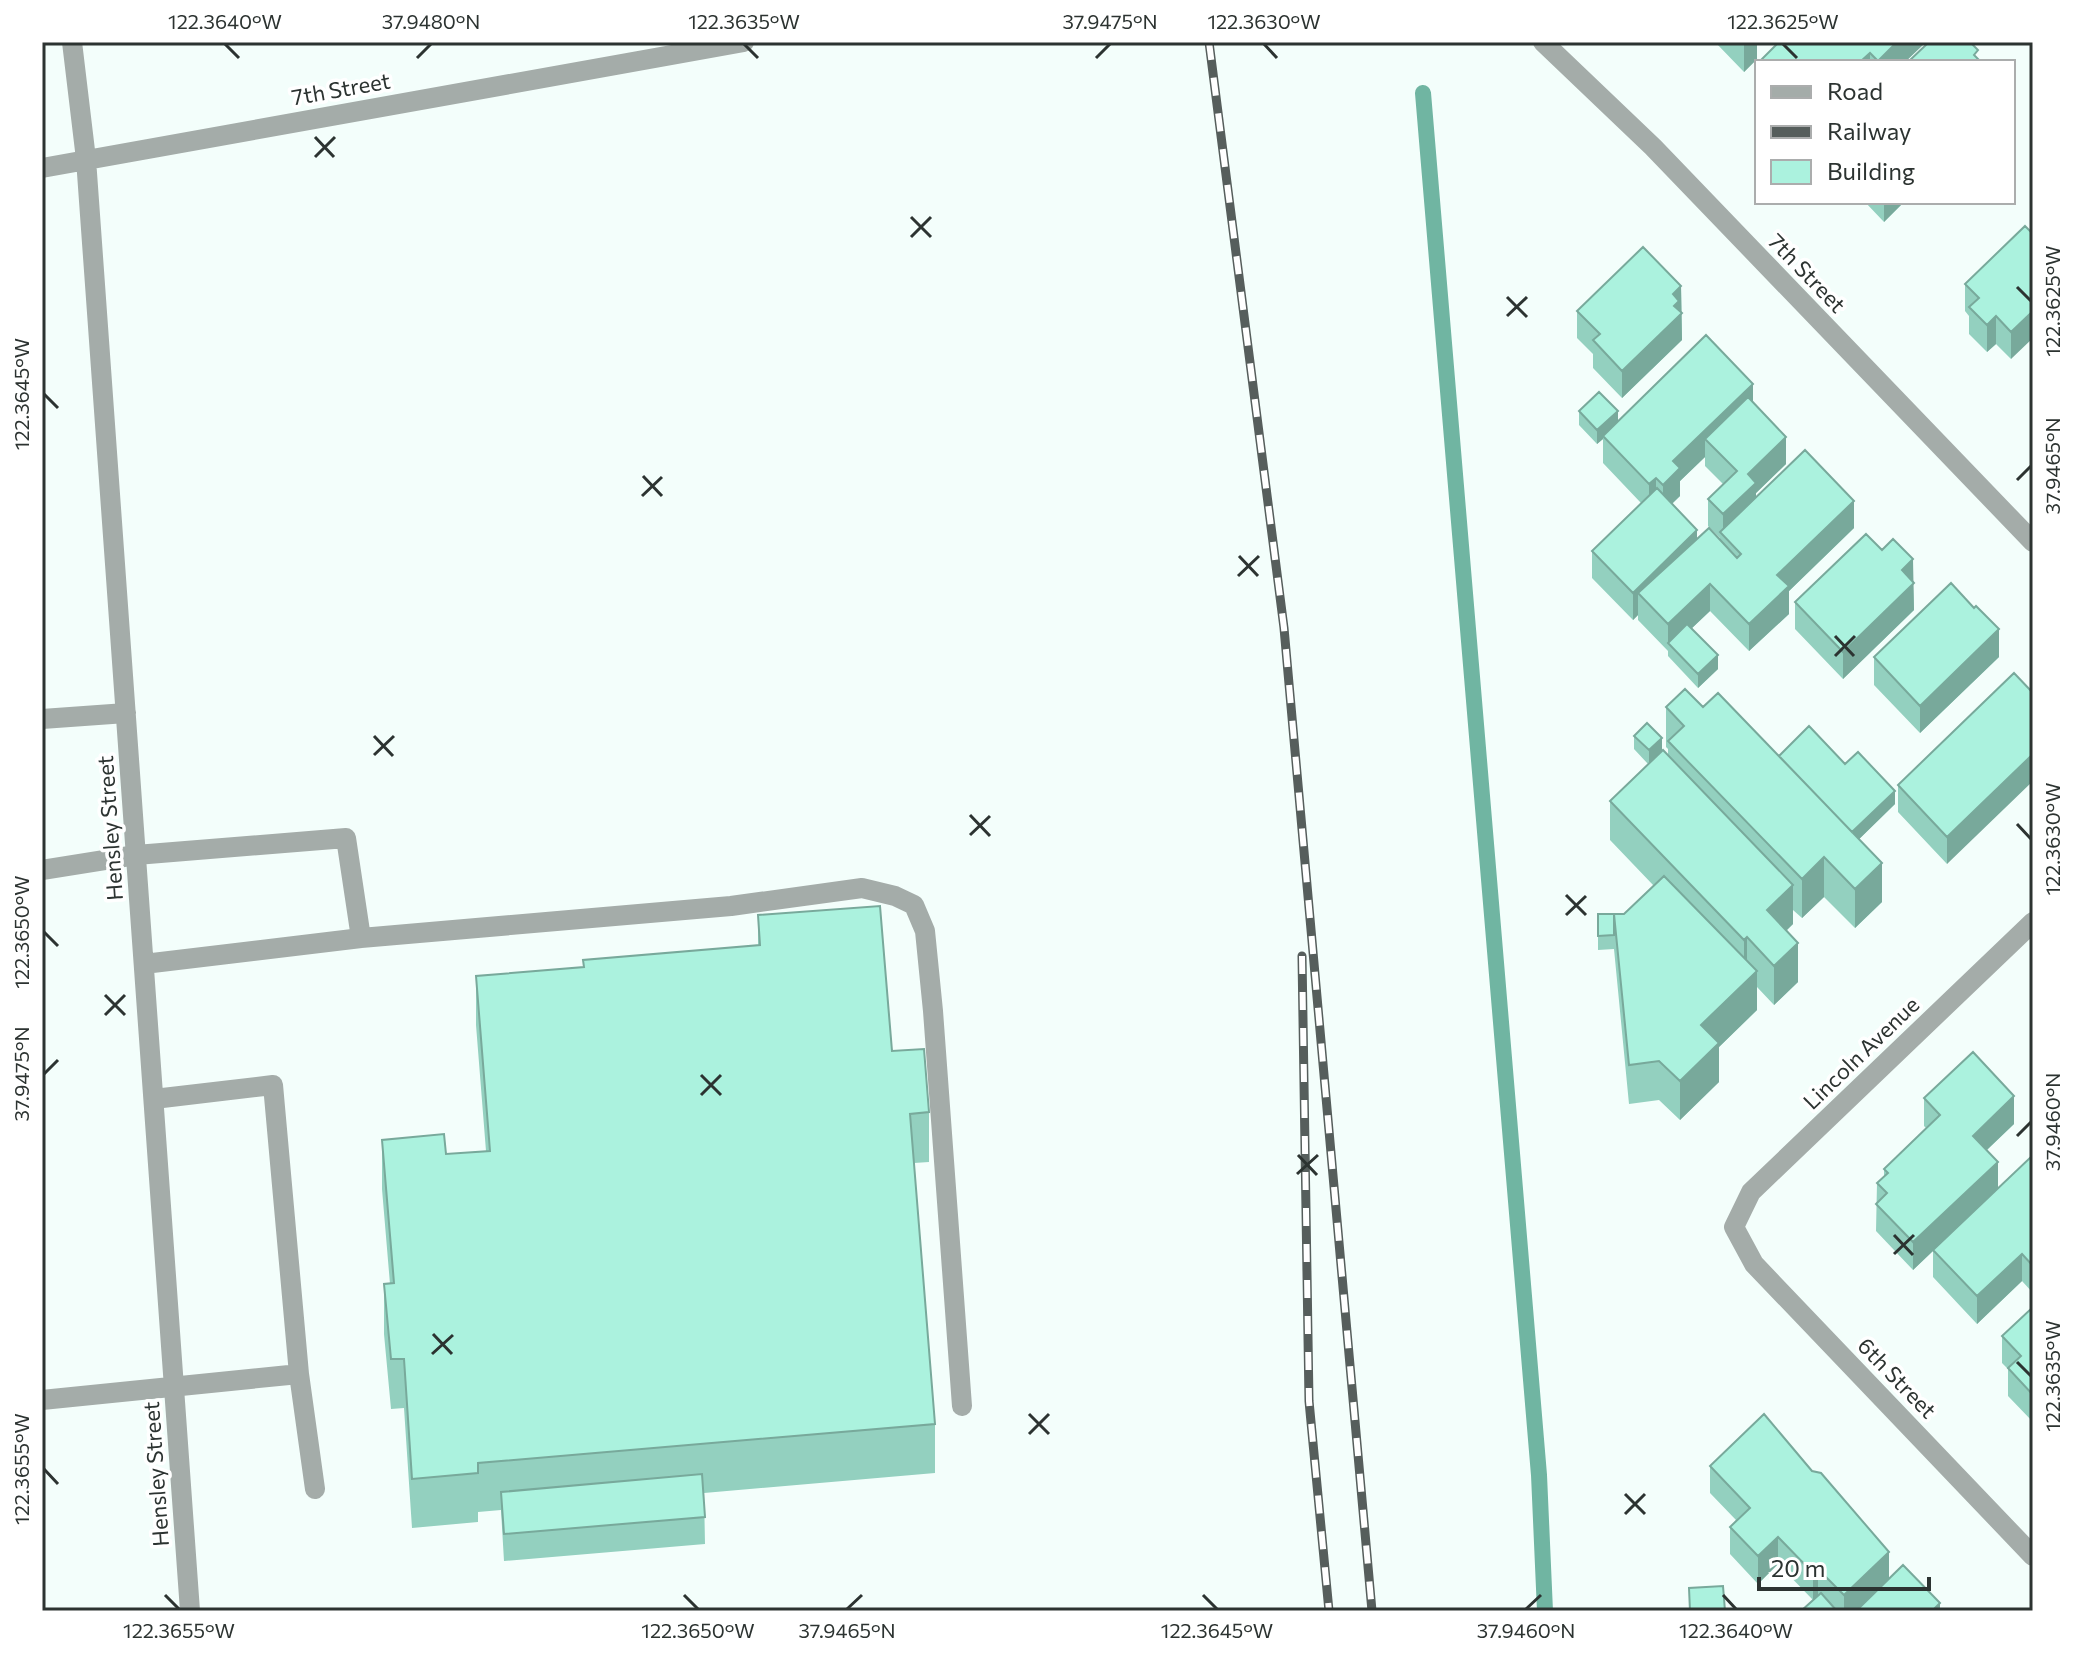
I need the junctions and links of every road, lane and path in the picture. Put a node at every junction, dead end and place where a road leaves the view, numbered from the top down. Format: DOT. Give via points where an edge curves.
graph roads {
  1 [pos="72,42"];
  2 [pos="744,42"];
  3 [pos="1543,42"];
  4 [pos="708,45"];
  5 [pos="86,159"];
  6 [pos="42,168"];
  7 [pos="2033,542"];
  8 [pos="126,713"];
  9 [pos="42,719"];
  10 [pos="136,855"];
  11 [pos="42,870"];
  12 [pos="2033,922"];
  13 [pos="361,938"];
  14 [pos="144,964"];
  15 [pos="154,1099"];
  16 [pos="1734,1227"];
  17 [pos="299,1374"];
  18 [pos="174,1389"];
  19 [pos="42,1400"];
  20 [pos="962,1406"];
  21 [pos="315,1489"];
  22 [pos="2033,1556"];
  23 [pos="190,1611"];
  1 -- 5 [label="street, Hensley Street"];
  2 -- 4 [label="street, 7th Street"];
  3 -- 7 [label="street, 7th Street" via="1664,158"];
  4 -- 5 [label="street, 7th Street"];
  5 -- 6 [label="street, 7th Street"];
  5 -- 8 [label="street, Hensley Street"];
  8 -- 9 [label="street"];
  8 -- 10 [label="street, Hensley Street"];
  10 -- 11 [label="street"];
  10 -- 13 [label="street" via="346,838"];
  10 -- 14 [label="street, Hensley Street"];
  12 -- 16 [label="street, Lincoln Avenue" via="1751,1192"];
  13 -- 14 [label="street"];
  13 -- 20 [label="street" via="731,906 862,888 914,905 925,931 933,1011"];
  14 -- 15 [label="street, Hensley Street"];
  15 -- 17 [label="street" via="273,1085"];
  15 -- 18 [label="street, Hensley Street"];
  16 -- 22 [label="street, 6th Street" via="1754,1264"];
  17 -- 18 [label="street"];
  17 -- 21 [label="street"];
  18 -- 19 [label="street"];
  18 -- 23 [label="street, Hensley Street"];
}
